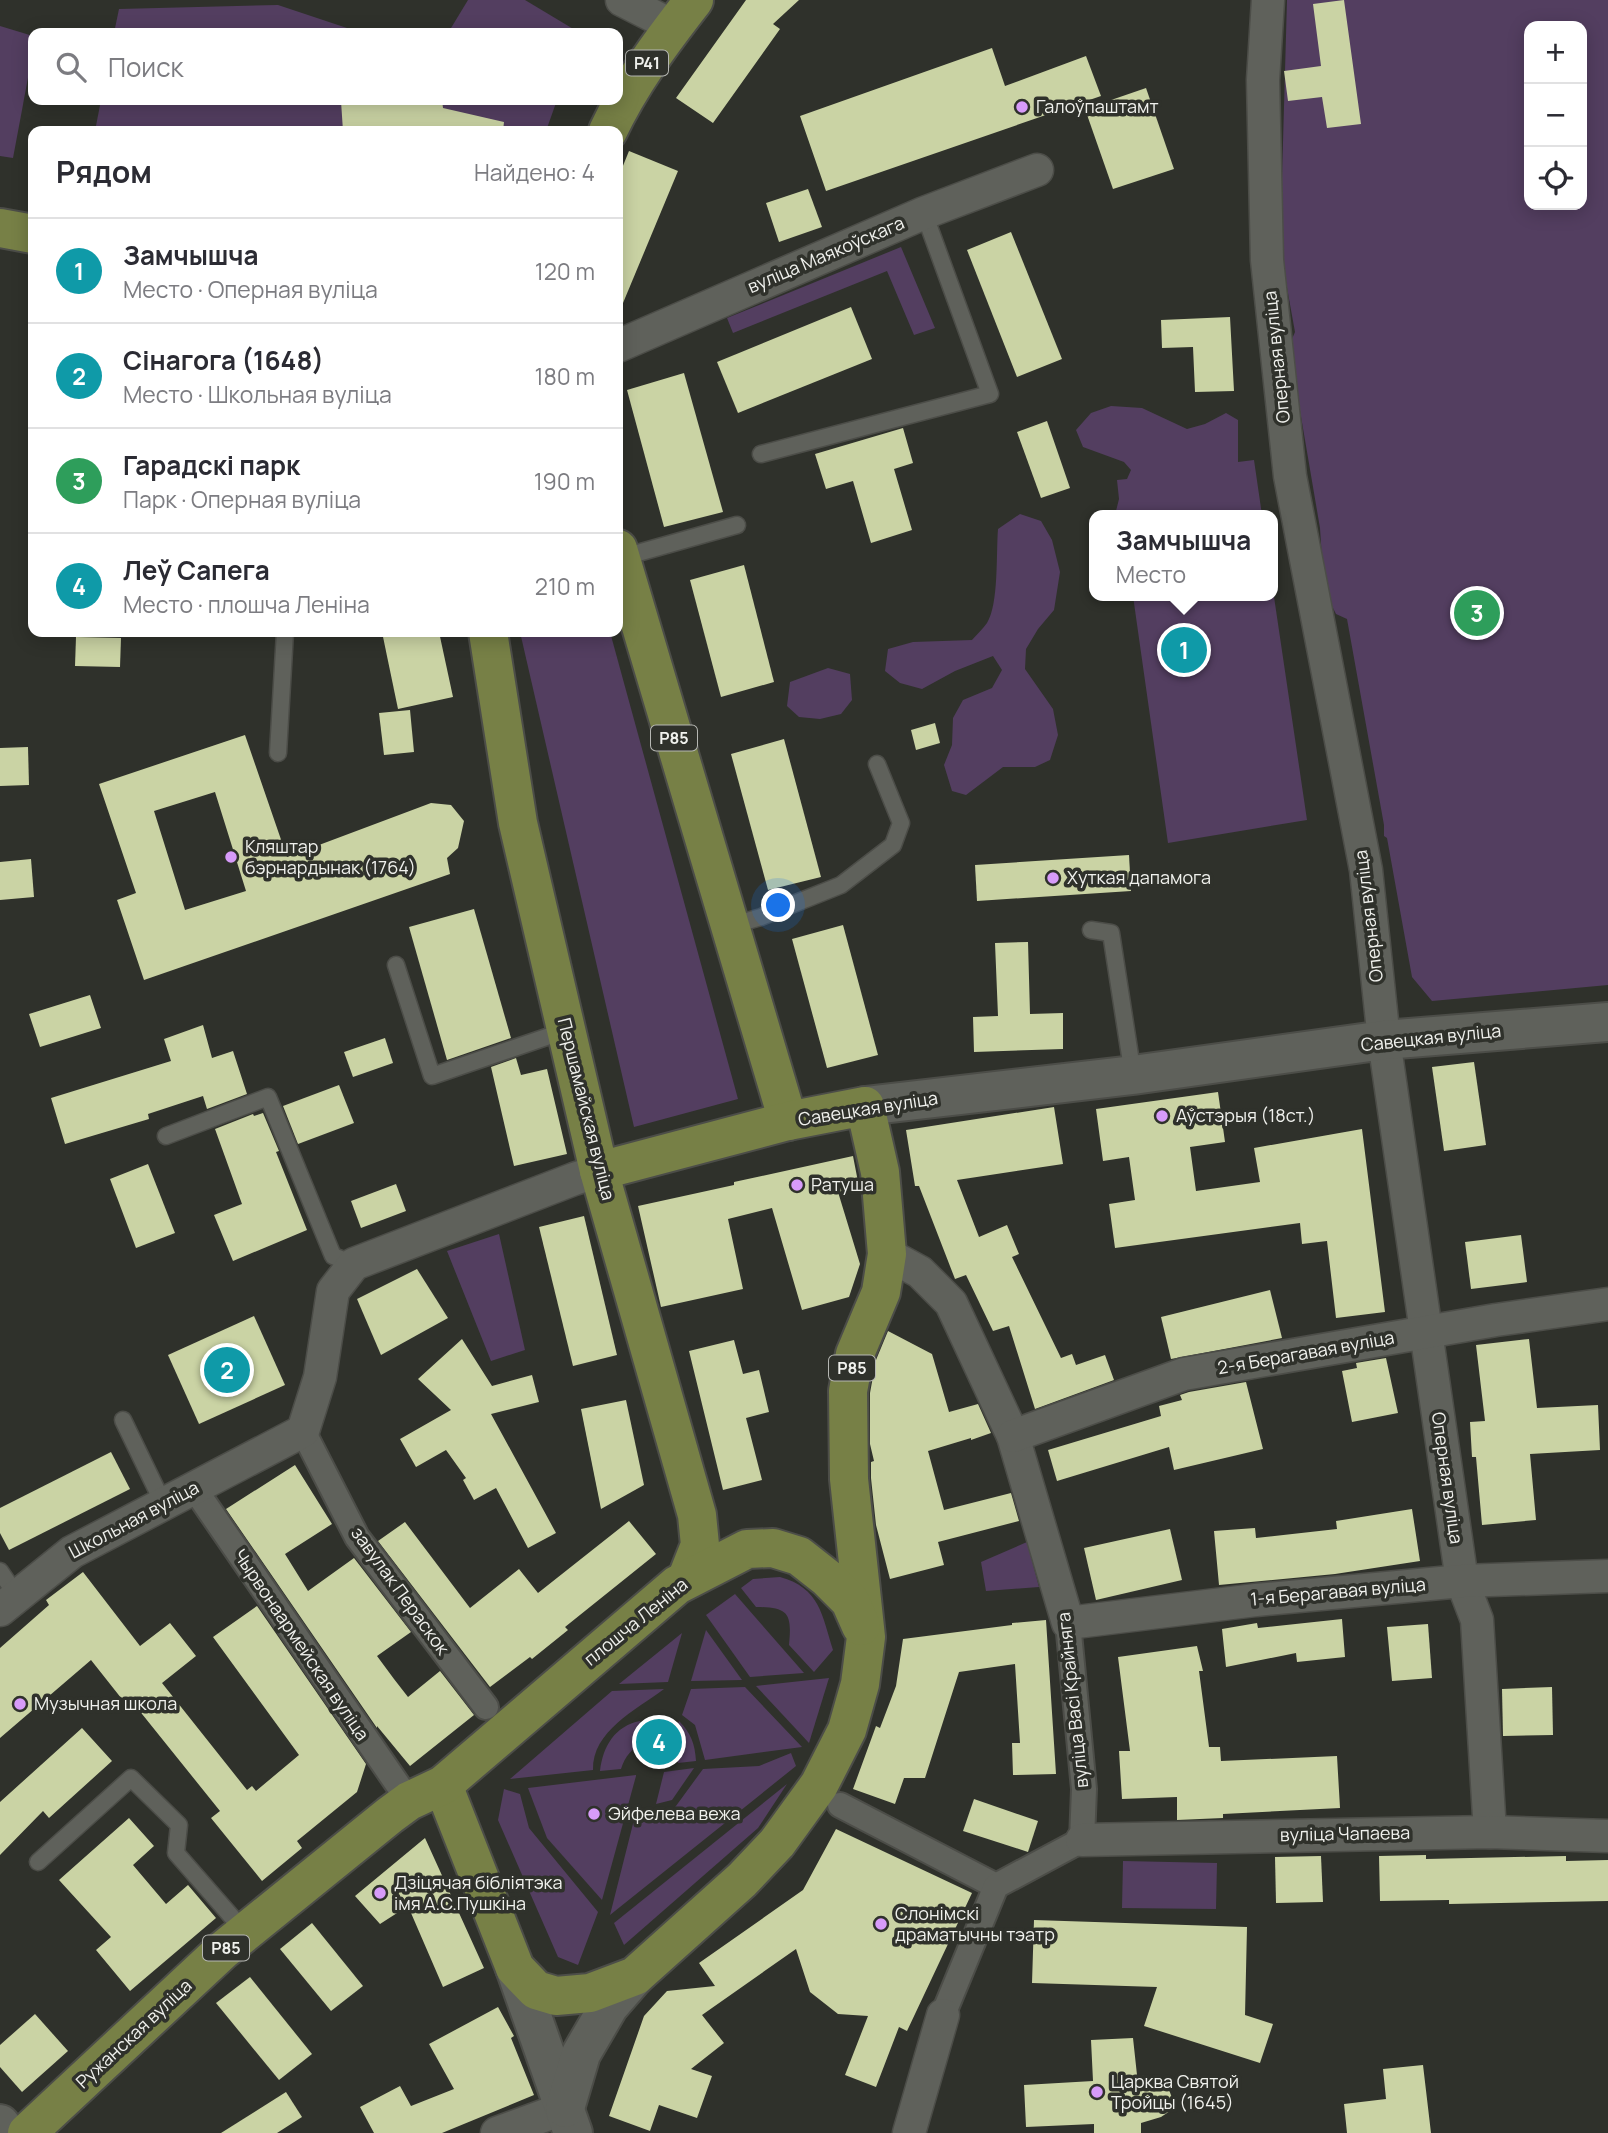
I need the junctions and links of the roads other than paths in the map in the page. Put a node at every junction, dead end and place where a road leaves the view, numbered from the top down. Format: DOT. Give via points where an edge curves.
graph roads {
  1 [pos="622,0"];
  2 [pos="1268,0"];
  3 [pos="684,13"];
  4 [pos="623,101"];
  5 [pos="620,105"];
  6 [pos="610,126"];
  7 [pos="1037,170"];
  8 [pos="923,213"];
  9 [pos="0,228"];
  10 [pos="28,233"];
  11 [pos="623,344"];
  12 [pos="761,454"];
  13 [pos="737,525"];
  14 [pos="623,552"];
  15 [pos="623,566"];
  16 [pos="285,637"];
  17 [pos="489,637"];
  18 [pos="278,753"];
  19 [pos="877,764"];
  20 [pos="730,926"];
  21 [pos="1091,930"];
  22 [pos="396,965"];
  23 [pos="1608,1022"];
  24 [pos="567,1030"];
  25 [pos="1384,1040"];
  26 [pos="1133,1075"];
  27 [pos="865,1106"];
  28 [pos="788,1121"];
  29 [pos="166,1136"];
  30 [pos="599,1171"];
  31 [pos="887,1254"];
  32 [pos="354,1264"];
  33 [pos="1608,1304"];
  34 [pos="1426,1332"];
  35 [pos="123,1420"];
  36 [pos="1013,1436"];
  37 [pos="291,1438"];
  38 [pos="194,1488"];
  39 [pos="164,1505"];
  40 [pos="1608,1576"];
  41 [pos="687,1578"];
  42 [pos="1462,1581"];
  43 [pos="6,1592"];
  44 [pos="1068,1623"];
  45 [pos="866,1637"];
  46 [pos="486,1707"];
  47 [pos="426,1793"];
  48 [pos="840,1805"];
  49 [pos="1490,1832"];
  50 [pos="1608,1836"];
  51 [pos="1082,1840"];
  52 [pos="38,1862"];
  53 [pos="996,1886"];
  54 [pos="245,1932"];
  55 [pos="515,1968"];
  56 [pos="635,1976"];
  57 [pos="943,2015"];
  58 [pos="569,2121"];
  59 [pos="0,2124"];
  60 [pos="7,2133"];
  61 [pos="27,2133"];
  62 [pos="497,2133"];
  63 [pos="909,2133"];
  1 -- 3 [label="street"];
  2 -- 25 [label="street, Оперная вуліца" via="1264,80 1267,260 1278,375 1290,476 1366,870"];
  3 -- 4 [label="main road, Р41"];
  5 -- 6 [label="main road, Р41"];
  7 -- 8 [label="street, вуліца Маякоўскага"];
  8 -- 11 [label="street, вуліца Маякоўскага"];
  8 -- 12 [label="lane" via="990,394"];
  9 -- 10 [label="main road"];
  13 -- 14 [label="lane"];
  15 -- 20 [label="main road, Р85"];
  16 -- 18 [label="lane"];
  17 -- 24 [label="main road, Першамайская вуліца / Р85" via="518,823"];
  19 -- 20 [label="lane" via="901,823 892,845 841,885"];
  20 -- 28 [label="main road, Р85"];
  21 -- 26 [label="lane" via="1111,933"];
  22 -- 24 [label="lane" via="432,1076"];
  23 -- 25 [label="main road, Савецкая вуліца"];
  24 -- 30 [label="main road, Першамайская вуліца / Р85"];
  25 -- 26 [label="main road, Савецкая вуліца"];
  25 -- 34 [label="street, Оперная вуліца"];
  26 -- 27 [label="main road, Савецкая вуліца"];
  27 -- 28 [label="main road, Савецкая вуліца"];
  27 -- 31 [label="main road, Р85" via="880,1172"];
  28 -- 30 [label="main road, Савецкая вуліца"];
  29 -- 32 [label="lane" via="268,1097 333,1256"];
  30 -- 32 [label="street, Савецкая вуліца"];
  30 -- 41 [label="main road, Першамайская вуліца / Р85" via="697,1515 700,1545"];
  31 -- 36 [label="street, вуліца Васі Крайняга" via="920,1272 951,1303"];
  31 -- 45 [label="main road, Р85" via="881,1292 855,1354 848,1391 849,1479"];
  32 -- 37 [label="street" via="333,1291 320,1377"];
  33 -- 34 [label="street, 2-я Берагавая вуліца"];
  34 -- 36 [label="street, 2-я Берагавая вуліца" via="1184,1374"];
  34 -- 42 [label="street, Оперная вуліца"];
  35 -- 39 [label="lane"];
  36 -- 44 [label="street, вуліца Васі Крайняга"];
  37 -- 38 [label="street, Школьная вуліца"];
  37 -- 46 [label="street, завулак Пераскок" via="357,1537"];
  38 -- 39 [label="street, Школьная вуліца"];
  38 -- 47 [label="street, Чырвонаармейская вуліца"];
  39 -- 43 [label="street, Школьная вуліца"];
  40 -- 42 [label="street, 1-я Берагавая вуліца"];
  41 -- 45 [label="main road, плошча Леніна / Р85" via="747,1549 773,1548 799,1556 850,1601"];
  41 -- 47 [label="main road, плошча Леніна / Р85"];
  42 -- 44 [label="street, 1-я Берагавая вуліца"];
  42 -- 49 [label="street, Оперная вуліца" via="1476,1619"];
  44 -- 51 [label="street, вуліца Васі Крайняга" via="1084,1789"];
  45 -- 56 [label="main road, Р85" via="860,1684 847,1730 819,1785 777,1843 742,1880"];
  47 -- 54 [label="main road, Ружанская вуліца / Р85"];
  47 -- 55 [label="main road, Чырвонаармейская вуліца / Р85"];
  48 -- 53 [label="street"];
  49 -- 50 [label="street, вуліца Чапаева"];
  49 -- 51 [label="street, вуліца Чапаева"];
  51 -- 53 [label="street"];
  52 -- 54 [label="lane" via="131,1778 179,1825 176,1853"];
  53 -- 57 [label="street"];
  54 -- 61 [label="main road, Ружанская вуліца / Р85"];
  55 -- 56 [label="main road, Р85" via="536,1990 556,1996 590,1993"];
  55 -- 58 [label="main road, Чырвонаармейская вуліца"];
  56 -- 58 [label="main road" via="581,2054"];
  57 -- 63 [label="street"];
  58 -- 62 [label="street"];
  59 -- 60 [label="main road"];
}
